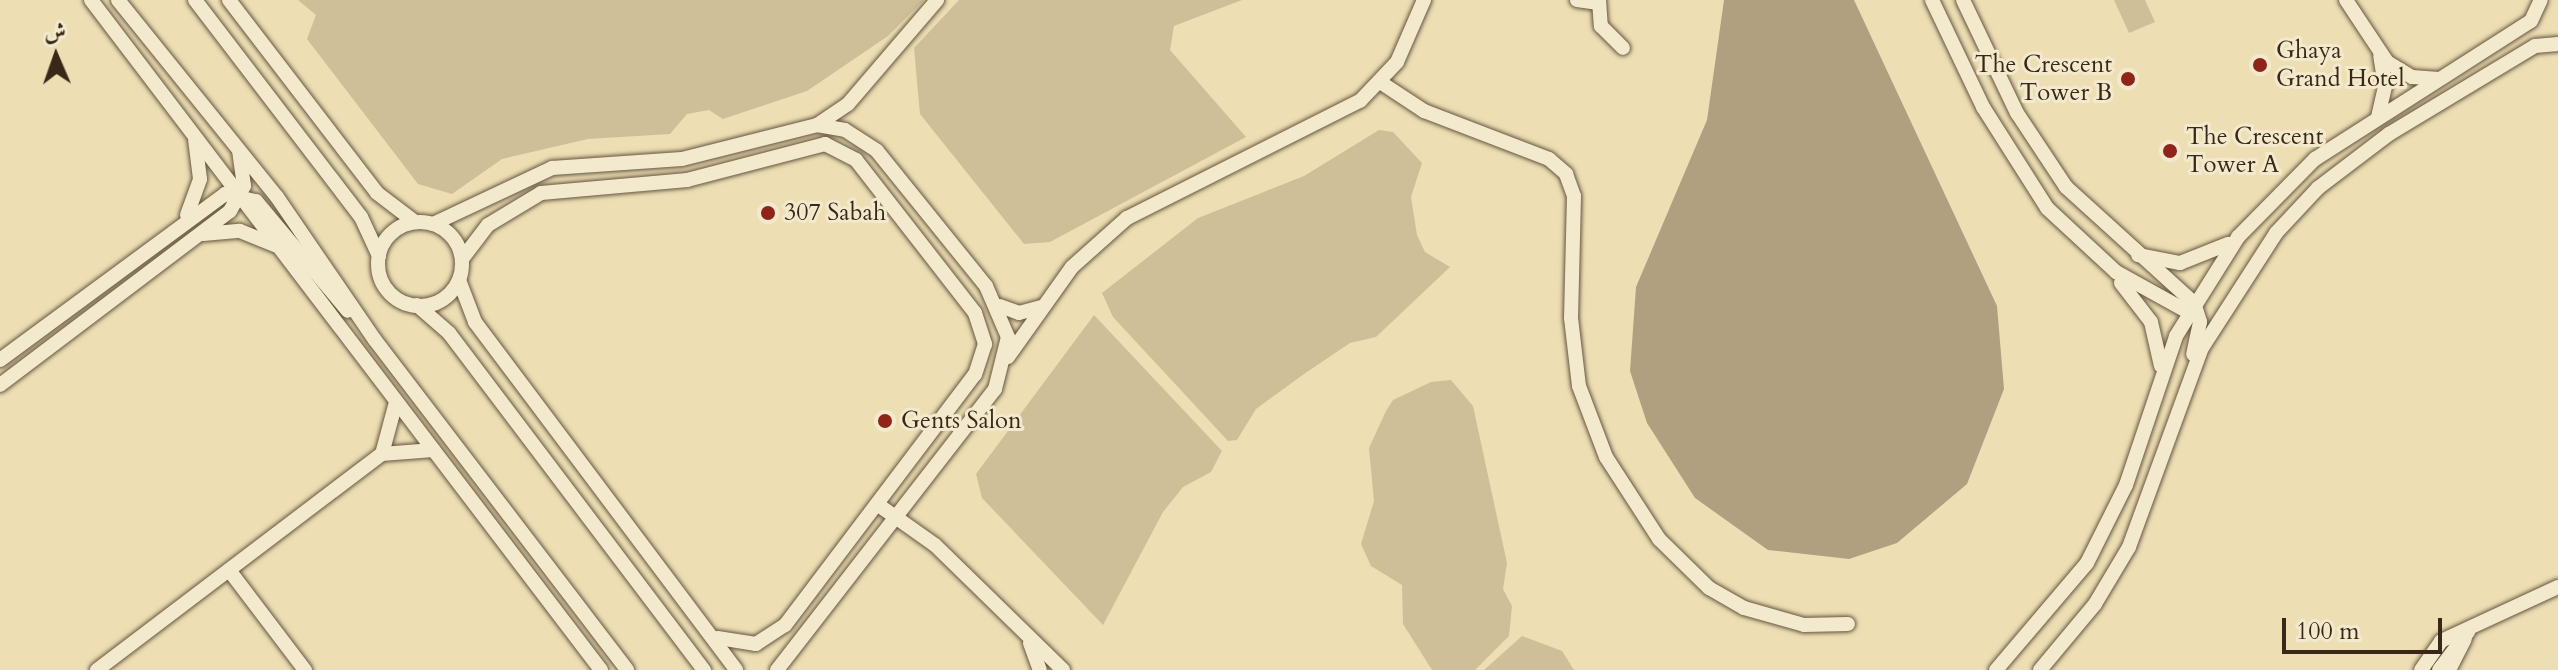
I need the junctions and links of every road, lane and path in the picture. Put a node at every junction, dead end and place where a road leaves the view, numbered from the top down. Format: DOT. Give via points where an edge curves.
graph roads {
  1 [pos="91,0"];
  2 [pos="118,0"];
  3 [pos="195,0"];
  4 [pos="229,0"];
  5 [pos="937,0"];
  6 [pos="1424,0"];
  7 [pos="1577,0"];
  8 [pos="1932,0"];
  9 [pos="1963,0"];
  10 [pos="2346,0"];
  11 [pos="2541,0"];
  12 [pos="1599,2"];
  13 [pos="2558,44"];
  14 [pos="1623,48"];
  15 [pos="2380,55"];
  16 [pos="2441,79"];
  17 [pos="1380,82"];
  18 [pos="857,93"];
  19 [pos="2378,117"];
  20 [pos="817,125"];
  21 [pos="845,130"];
  22 [pos="193,135"];
  23 [pos="237,144"];
  24 [pos="842,150"];
  25 [pos="242,194"];
  26 [pos="184,220"];
  27 [pos="415,222"];
  28 [pos="433,224"];
  29 [pos="195,237"];
  30 [pos="2238,237"];
  31 [pos="278,247"];
  32 [pos="2131,253"];
  33 [pos="379,256"];
  34 [pos="462,259"];
  35 [pos="2099,259"];
  36 [pos="459,280"];
  37 [pos="2231,296"];
  38 [pos="417,305"];
  39 [pos="1000,306"];
  40 [pos="1043,307"];
  41 [pos="2193,311"];
  42 [pos="375,340"];
  43 [pos="0,360"];
  44 [pos="1006,361"];
  45 [pos="2161,372"];
  46 [pos="2187,382"];
  47 [pos="0,385"];
  48 [pos="396,402"];
  49 [pos="433,450"];
  50 [pos="382,454"];
  51 [pos="877,504"];
  52 [pos="896,516"];
  53 [pos="612,547"];
  54 [pos="599,557"];
  55 [pos="229,570"];
  56 [pos="2558,587"];
  57 [pos="1848,624"];
  58 [pos="1022,629"];
  59 [pos="2468,631"];
  60 [pos="717,638"];
  61 [pos="2423,665"];
  62 [pos="2443,668"];
  63 [pos="98,670"];
  64 [pos="305,670"];
  65 [pos="601,670"];
  66 [pos="627,670"];
  67 [pos="703,670"];
  68 [pos="736,670"];
  69 [pos="777,670"];
  70 [pos="1040,670"];
  71 [pos="1063,670"];
  72 [pos="1996,670"];
  73 [pos="2040,670"];
  1 -- 22 [label="street"];
  2 -- 23 [label="street"];
  3 -- 33 [label="street" via="361,217"];
  4 -- 27 [label="street" via="377,193"];
  5 -- 18 [label="street"];
  6 -- 17 [label="street" via="1407,45"];
  7 -- 12 [label="street"];
  8 -- 35 [label="street" via="2018,168"];
  9 -- 32 [label="street" via="2047,161"];
  10 -- 15 [label="street"];
  11 -- 16 [label="street" via="2531,21"];
  12 -- 14 [label="street" via="1604,34"];
  13 -- 37 [label="street" via="2535,46 2357,157 2297,209"];
  15 -- 16 [label="street" via="2412,77"];
  15 -- 19 [label="street" via="2385,86"];
  16 -- 19 [label="street"];
  17 -- 40 [label="street" via="1338,116 1137,211 1089,250"];
  17 -- 57 [label="street" via="1424,111 1549,159 1566,174 1574,196 1571,318 1579,386 1606,457 1659,539 1709,588 1744,608 1804,625"];
  18 -- 20 [label="street"];
  18 -- 21 [label="street"];
  19 -- 30 [label="street" via="2295,175"];
  20 -- 21 [label="street"];
  20 -- 28 [label="street" via="682,159 552,168"];
  21 -- 24 [label="street"];
  21 -- 39 [label="street" via="877,151"];
  22 -- 25 [label="street"];
  22 -- 26 [label="street" via="200,179"];
  23 -- 25 [label="street"];
  23 -- 42 [label="street"];
  24 -- 34 [label="street" via="804,144 697,179 553,189 499,216"];
  24 -- 51 [label="street" via="975,313 985,344 975,374"];
  25 -- 26 [label="street" via="217,196"];
  25 -- 29 [label="street"];
  25 -- 31 [label="street"];
  25 -- 42 [label="street" via="262,207"];
  26 -- 43 [label="street"];
  27 -- 28 [label="street"];
  27 -- 33 [label="street" via="387,237"];
  28 -- 34 [label="street" via="452,237"];
  29 -- 31 [label="street" via="240,231"];
  29 -- 47 [label="street"];
  30 -- 32 [label="street" via="2180,263"];
  30 -- 41 [label="street"];
  31 -- 48 [label="street"];
  32 -- 41 [label="street"];
  33 -- 38 [label="street" via="390,293"];
  34 -- 36 [label="street"];
  35 -- 41 [label="street"];
  35 -- 45 [label="street" via="2151,322"];
  36 -- 38 [label="street" via="442,299"];
  36 -- 60 [label="street" via="475,322"];
  37 -- 41 [label="street"];
  37 -- 46 [label="street"];
  38 -- 53 [label="street" via="449,333"];
  39 -- 40 [label="street" via="1019,313"];
  39 -- 44 [label="street"];
  40 -- 44 [label="street"];
  41 -- 45 [label="street"];
  41 -- 46 [label="street"];
  42 -- 66 [label="street"];
  44 -- 52 [label="street" via="995,389"];
  45 -- 72 [label="street" via="2126,485 2087,563"];
  46 -- 73 [label="street" via="2129,547 2095,604"];
  48 -- 49 [label="street"];
  48 -- 50 [label="street"];
  49 -- 50 [label="street"];
  49 -- 65 [label="street"];
  50 -- 55 [label="street"];
  51 -- 52 [label="street"];
  51 -- 60 [label="street" via="780,631 746,645"];
  52 -- 58 [label="street"];
  52 -- 69 [label="street"];
  53 -- 54 [label="street"];
  53 -- 67 [label="street"];
  55 -- 63 [label="street"];
  55 -- 64 [label="street"];
  56 -- 59 [label="street"];
  58 -- 70 [label="street"];
  58 -- 71 [label="street"];
  59 -- 61 [label="street" via="2441,641"];
  59 -- 62 [label="street"];
  60 -- 68 [label="street"];
  61 -- 62 [label="street"];
}
